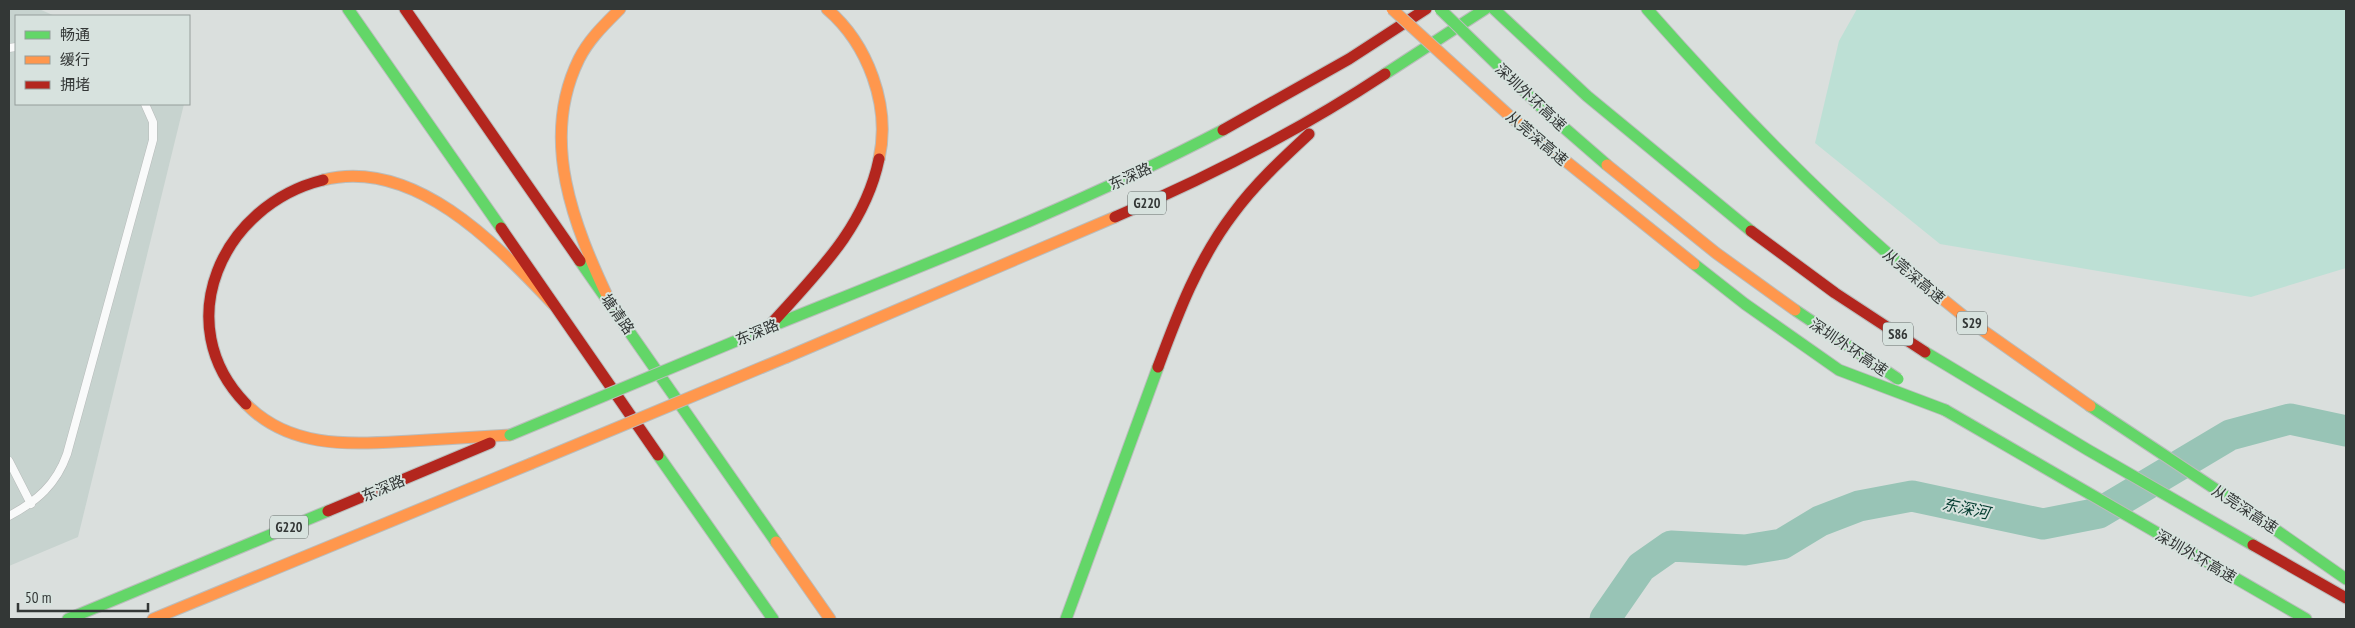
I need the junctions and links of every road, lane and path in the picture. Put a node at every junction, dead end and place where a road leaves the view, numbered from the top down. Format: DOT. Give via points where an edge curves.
graph roads {
  1 [pos="348,9"];
  2 [pos="405,9"];
  3 [pos="620,9"];
  4 [pos="826,9"];
  5 [pos="1392,9"];
  6 [pos="1426,9"];
  7 [pos="1440,9"];
  8 [pos="1484,9"];
  9 [pos="1494,9"];
  10 [pos="1647,9"];
  11 [pos="1348,99"];
  12 [pos="145,105"];
  13 [pos="610,302"];
  14 [pos="553,304"];
  15 [pos="767,328"];
  16 [pos="1946,410"];
  17 [pos="510,435"];
  18 [pos="9,461"];
  19 [pos="31,504"];
  20 [pos="9,516"];
  21 [pos="2346,578"];
  22 [pos="2346,598"];
  23 [pos="68,619"];
  24 [pos="153,619"];
  25 [pos="773,619"];
  26 [pos="830,619"];
  27 [pos="1066,619"];
  28 [pos="2306,619"];
  1 -- 14 [label="main road"];
  2 -- 13 [label="main road, 塘清路"];
  3 -- 13 [label="main road" via="608,18 577,60 562,109 560,135 561,160 579,233"];
  4 -- 15 [label="main road" via="853,35 865,57 882,117 881,153 874,188 862,214 829,258"];
  5 -- 16 [label="main road, 从莞深高速, bridge" via="1568,165 1745,304 1839,370"];
  6 -- 15 [label="main road, 东深路 / G220" via="1285,98 1172,157 1034,219"];
  7 -- 16 [label="main road, 深圳外环高速 / S86, bridge" via="1558,123 1691,234 1844,345"];
  8 -- 11 [label="main road, 东深路 / G220"];
  9 -- 22 [label="main road, S86" via="1627,131 1832,290 1928,353 2082,446"];
  10 -- 21 [label="main road, 从莞深高速 / S29" via="1796,169 1912,275 2043,373"];
  11 -- 24 [label="main road, 东深路 / G220, bridge" via="1254,152 1144,205 787,357"];
  11 -- 27 [label="main road" via="1270,170 1241,203 1198,270 1180,308"];
  12 -- 19 [label="lane" via="153,122 153,140 67,454 57,477"];
  13 -- 26 [label="main road, 塘清路"];
  14 -- 17 [label="main road" via="503,251 443,207 413,189 387,179 351,174 318,180 284,193 254,216 232,241 215,271 209,302 211,334 219,360 232,387 252,410 276,427 302,438 365,444"];
  14 -- 25 [label="main road"];
  15 -- 17 [label="main road, 东深路 / G220, bridge"];
  16 -- 28 [label="main road, 深圳外环高速"];
  17 -- 23 [label="main road, 东深路 / G220"];
  18 -- 19 [label="lane"];
  19 -- 20 [label="lane"];
}
